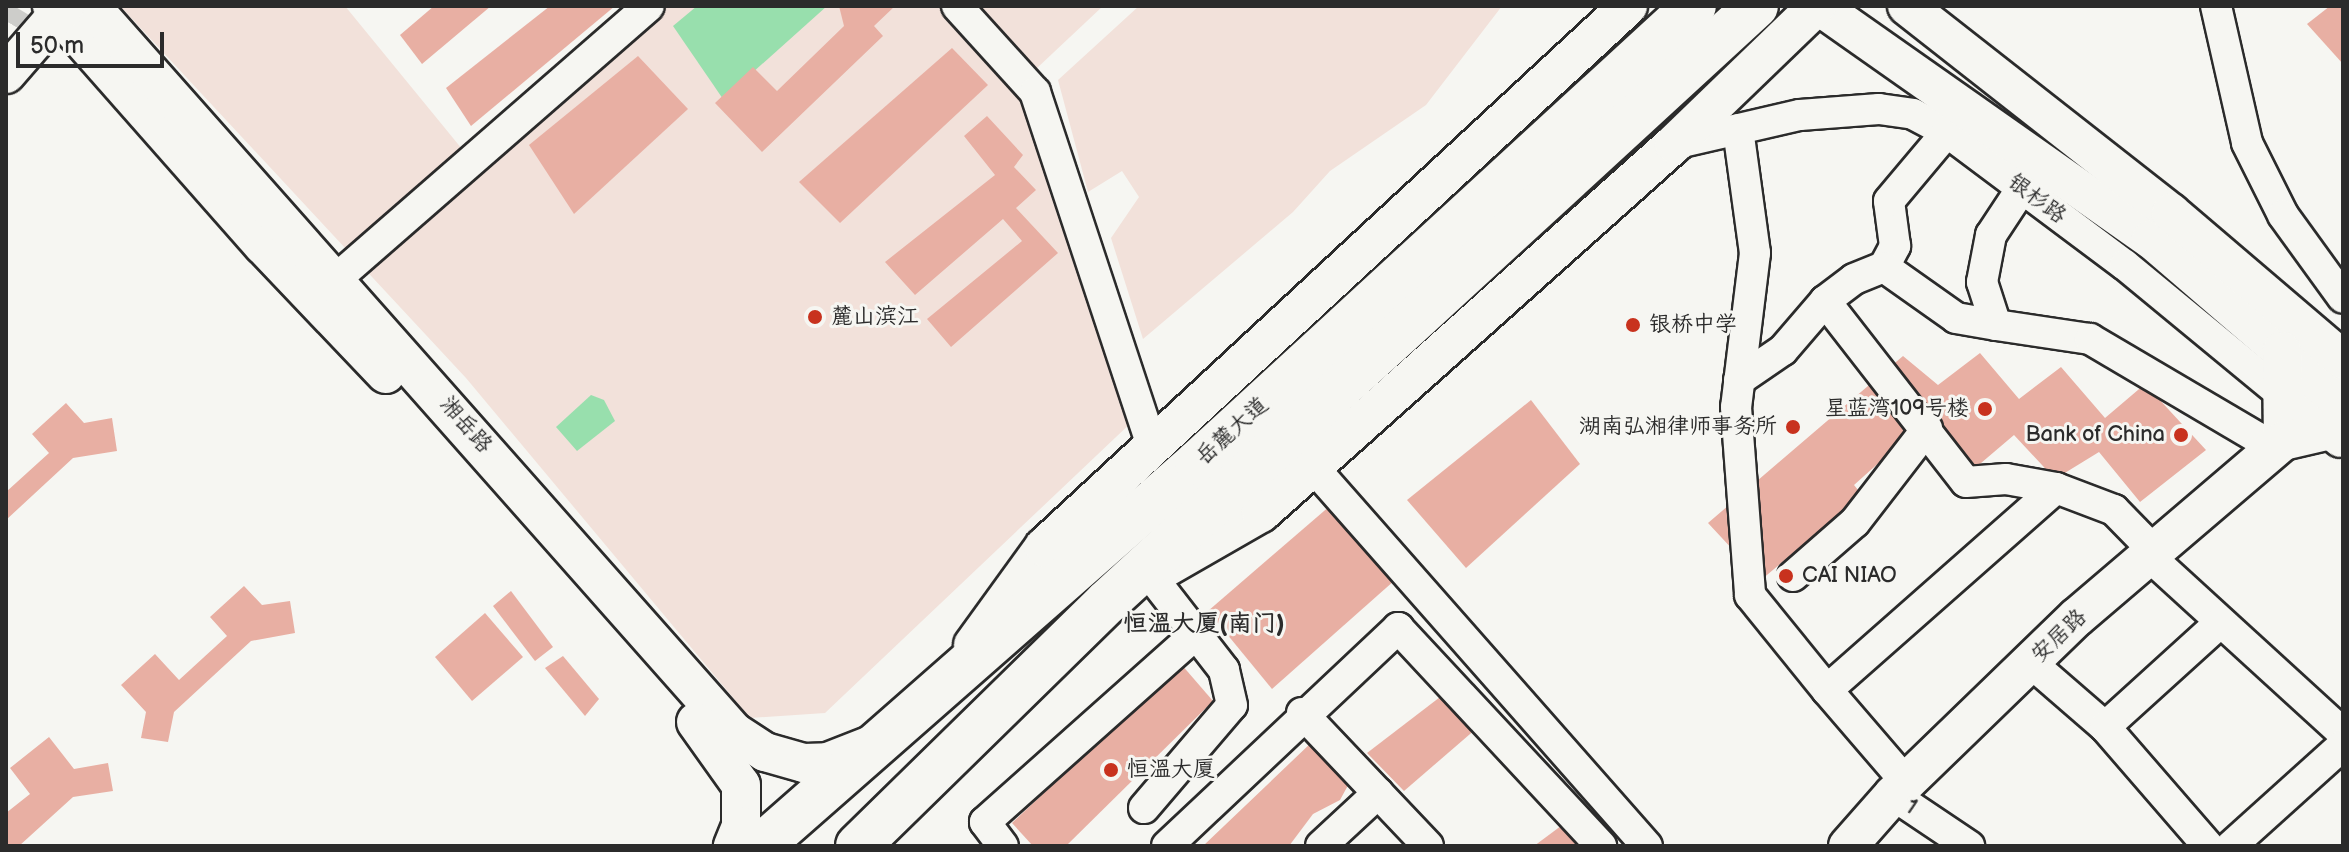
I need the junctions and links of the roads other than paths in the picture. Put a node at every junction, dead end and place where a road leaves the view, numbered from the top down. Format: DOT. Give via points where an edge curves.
graph roads {
  1 [pos="649,6"];
  2 [pos="957,6"];
  3 [pos="1694,6"];
  4 [pos="1756,6"];
  5 [pos="1818,6"];
  6 [pos="1907,6"];
  7 [pos="2216,6"];
  8 [pos="61,7"];
  9 [pos="1622,9"];
  10 [pos="6,40"];
  11 [pos="6,74"];
  12 [pos="1738,129"];
  13 [pos="1947,132"];
  14 [pos="1674,144"];
  15 [pos="2022,188"];
  16 [pos="1884,267"];
  17 [pos="336,279"];
  18 [pos="2343,298"];
  19 [pos="1825,301"];
  20 [pos="1996,325"];
  21 [pos="2282,351"];
  22 [pos="2343,360"];
  23 [pos="1739,380"];
  24 [pos="2283,391"];
  25 [pos="2339,426"];
  26 [pos="1927,429"];
  27 [pos="2279,444"];
  28 [pos="1152,446"];
  29 [pos="1313,467"];
  30 [pos="1211,478"];
  31 [pos="2056,488"];
  32 [pos="2152,554"];
  33 [pos="1151,576"];
  34 [pos="1793,576"];
  35 [pos="1107,602"];
  36 [pos="2221,622"];
  37 [pos="1196,634"];
  38 [pos="2030,662"];
  39 [pos="952,676"];
  40 [pos="1827,690"];
  41 [pos="1302,713"];
  42 [pos="2105,727"];
  43 [pos="2343,733"];
  44 [pos="877,742"];
  45 [pos="2343,745"];
  46 [pos="1900,788"];
  47 [pos="1378,793"];
  48 [pos="1144,808"];
  49 [pos="733,846"];
  50 [pos="761,846"];
  51 [pos="858,846"];
  52 [pos="1003,846"];
  53 [pos="1168,846"];
  54 [pos="1321,846"];
  55 [pos="1428,846"];
  56 [pos="1601,846"];
  57 [pos="1647,846"];
  58 [pos="1848,846"];
  59 [pos="1969,846"];
  60 [pos="2208,846"];
  61 [pos="2231,846"];
  1 -- 17 [label="street"];
  2 -- 28 [label="street" via="1035,92"];
  3 -- 30 [label="highway, 岳麓大道"];
  4 -- 30 [label="highway, 岳麓大道"];
  5 -- 14 [label="main road"];
  5 -- 21 [label="main road, 银杉路" via="2151,239"];
  6 -- 22 [label="main road" via="2171,213"];
  7 -- 18 [label="street" via="2247,143 2283,215"];
  8 -- 10 [label="main road"];
  8 -- 11 [label="main road"];
  8 -- 17 [label="main road, 湘岳路"];
  8 -- 49 [label="main road, 湘岳路" via="712,740 741,785 741,826"];
  9 -- 28 [label="main road"];
  12 -- 13 [label="street, 银杉路" via="1800,115 1879,109 1913,114"];
  12 -- 14 [label="street, 银杉路"];
  12 -- 23 [label="street, 1" via="1755,253"];
  13 -- 15 [label="street, 银杉路"];
  13 -- 16 [label="street" via="1889,201 1895,246"];
  14 -- 29 [label="main road"];
  15 -- 20 [label="street" via="1991,235 1985,266 1982,282"];
  15 -- 24 [label="street, 银杉路"];
  16 -- 19 [label="street" via="1854,279"];
  16 -- 20 [label="street" via="1956,318"];
  17 -- 44 [label="main road, 湘岳路" via="734,732 765,752 804,763 828,762"];
  19 -- 23 [label="street" via="1783,350"];
  19 -- 26 [label="street"];
  20 -- 27 [label="street" via="2090,339"];
  21 -- 24 [label="main road"];
  21 -- 25 [label="main road, 银杉路"];
  23 -- 40 [label="street, 1" via="1750,595"];
  24 -- 25 [label="street, 银杉路"];
  24 -- 27 [label="main road"];
  25 -- 27 [label="main road"];
  26 -- 31 [label="street" via="1966,482 2006,479"];
  26 -- 34 [label="street" via="1855,522"];
  27 -- 32 [label="main road, 安居路"];
  28 -- 39 [label="main road" via="1044,547"];
  29 -- 33 [label="main road" via="1261,513"];
  29 -- 57 [label="street"];
  30 -- 35 [label="highway, 岳麓大道"];
  30 -- 39 [label="highway, 岳麓大道"];
  31 -- 32 [label="street" via="2114,510"];
  31 -- 40 [label="street"];
  32 -- 36 [label="street"];
  32 -- 38 [label="main road, 安居路"];
  33 -- 35 [label="main road"];
  33 -- 37 [label="street"];
  35 -- 51 [label="highway, 岳麓大道"];
  36 -- 42 [label="street"];
  36 -- 43 [label="street"];
  37 -- 48 [label="street" via="1224,670 1232,705"];
  37 -- 52 [label="street" via="985,822"];
  38 -- 42 [label="street"];
  38 -- 46 [label="main road, 安居路"];
  39 -- 44 [label="highway, 岳麓大道"];
  40 -- 46 [label="street, 1"];
  41 -- 47 [label="street"];
  41 -- 53 [label="street"];
  41 -- 56 [label="street" via="1398,628"];
  42 -- 60 [label="street"];
  44 -- 50 [label="highway, 岳麓大道"];
  45 -- 61 [label="street"];
  46 -- 58 [label="main road, 安居路"];
  46 -- 59 [label="street, 1"];
  47 -- 54 [label="street"];
  47 -- 55 [label="street"];
}
